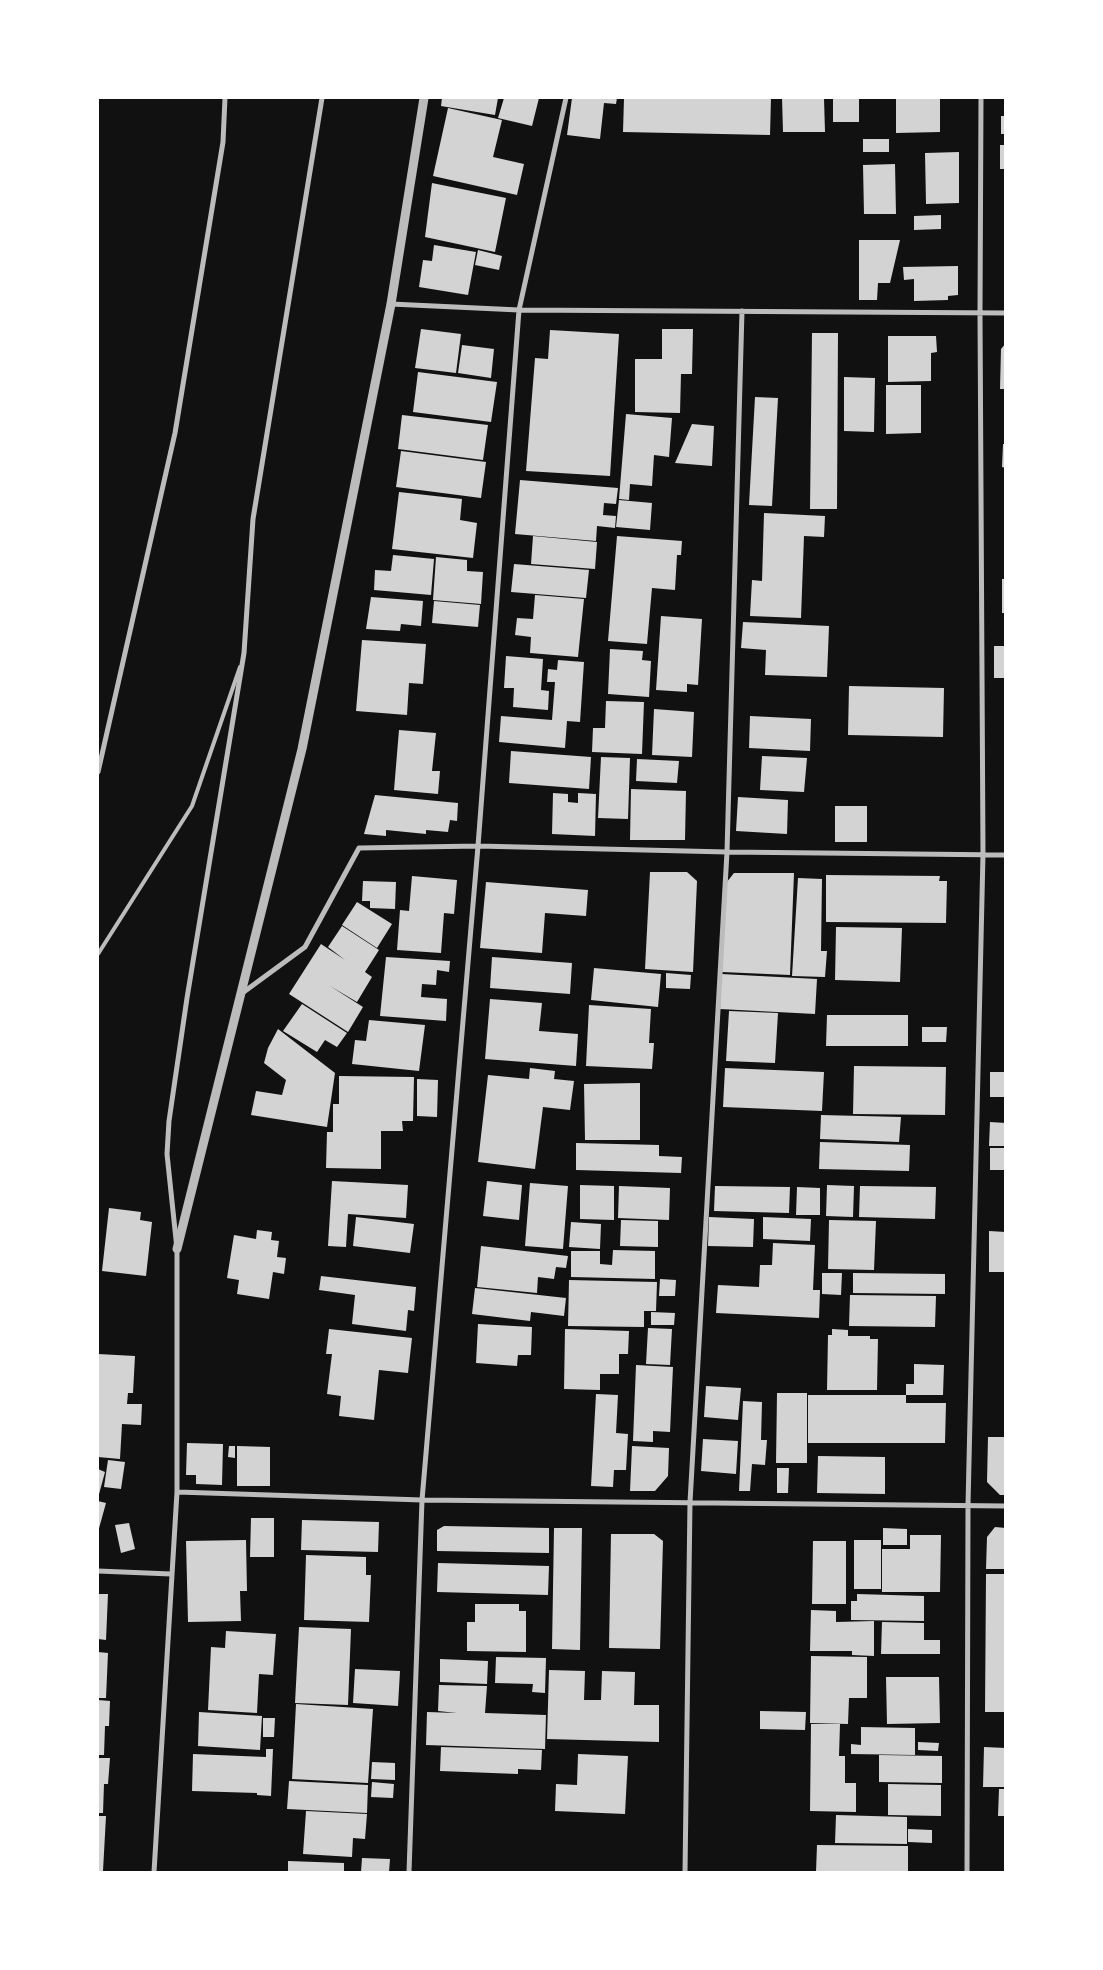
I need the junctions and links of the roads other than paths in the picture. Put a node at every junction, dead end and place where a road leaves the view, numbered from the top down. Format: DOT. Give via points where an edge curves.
graph roads {
  1 [pos="226,98"];
  2 [pos="322,98"];
  3 [pos="424,98"];
  4 [pos="566,98"];
  5 [pos="981,98"];
  6 [pos="391,304"];
  7 [pos="519,310"];
  8 [pos="742,311"];
  9 [pos="980,313"];
  10 [pos="1006,313"];
  11 [pos="244,653"];
  12 [pos="98,772"];
  13 [pos="478,846"];
  14 [pos="726,852"];
  15 [pos="983,854"];
  16 [pos="1006,855"];
  17 [pos="98,954"];
  18 [pos="240,994"];
  19 [pos="176,1249"];
  20 [pos="177,1492"];
  21 [pos="422,1500"];
  22 [pos="690,1502"];
  23 [pos="968,1505"];
  24 [pos="1006,1506"];
  25 [pos="98,1571"];
  26 [pos="171,1574"];
  27 [pos="154,1872"];
  28 [pos="409,1872"];
  29 [pos="685,1872"];
  30 [pos="967,1872"];
  1 -- 12 [label="street" via="222,142 175,433"];
  2 -- 11 [label="street" via="253,519"];
  3 -- 6 [label="street"];
  4 -- 7 [label="street"];
  5 -- 9 [label="street"];
  6 -- 7 [label="street"];
  6 -- 18 [label="street" via="302,749"];
  7 -- 8 [label="street"];
  7 -- 13 [label="street"];
  8 -- 9 [label="street"];
  8 -- 14 [label="street"];
  9 -- 10 [label="street"];
  9 -- 15 [label="street"];
  11 -- 17 [label="lane" via="192,806"];
  11 -- 19 [label="street" via="169,1121 167,1154"];
  13 -- 14 [label="street"];
  13 -- 18 [label="street" via="359,848 305,947"];
  13 -- 21 [label="street"];
  14 -- 15 [label="street"];
  14 -- 22 [label="street"];
  15 -- 16 [label="street"];
  15 -- 23 [label="street"];
  18 -- 19 [label="street"];
  19 -- 20 [label="street"];
  20 -- 21 [label="street"];
  20 -- 26 [label="street"];
  21 -- 22 [label="street"];
  21 -- 28 [label="street"];
  22 -- 23 [label="street"];
  22 -- 29 [label="street"];
  23 -- 24 [label="street"];
  23 -- 30 [label="street"];
  25 -- 26 [label="street"];
  26 -- 27 [label="street"];
}
